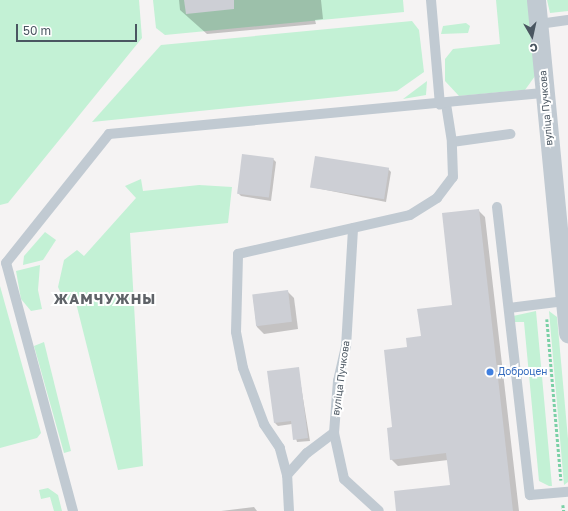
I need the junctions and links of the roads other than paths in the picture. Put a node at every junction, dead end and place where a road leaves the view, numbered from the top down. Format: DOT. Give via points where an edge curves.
graph roads {
  1 [pos="431,0"];
  2 [pos="536,0"];
  3 [pos="568,20"];
  4 [pos="539,24"];
  5 [pos="544,93"];
  6 [pos="443,104"];
  7 [pos="510,134"];
  8 [pos="452,142"];
  9 [pos="497,207"];
  10 [pos="562,216"];
  11 [pos="353,228"];
  12 [pos="3,263"];
  13 [pos="565,301"];
  14 [pos="509,308"];
  15 [pos="568,333"];
  16 [pos="334,433"];
  17 [pos="287,475"];
  18 [pos="568,492"];
  19 [pos="73,511"];
  20 [pos="289,511"];
  21 [pos="379,511"];
  1 -- 6 [label="lane"];
  2 -- 4 [label="street, вуліца Пучкова"];
  3 -- 4 [label="lane"];
  4 -- 5 [label="street, вуліца Пучкова"];
  5 -- 6 [label="lane"];
  5 -- 10 [label="street, вуліца Пучкова"];
  6 -- 8 [label="lane"];
  6 -- 12 [label="lane" via="109,134"];
  7 -- 8 [label="lane"];
  8 -- 11 [label="lane" via="452,177 437,198 410,216"];
  9 -- 14 [label="lane"];
  10 -- 13 [label="street, вуліца Пучкова"];
  11 -- 16 [label="lane, вуліца Пучкова" via="346,347 338,381"];
  11 -- 17 [label="lane" via="238,254 236,332 243,368 264,424 280,448"];
  12 -- 19 [label="lane"];
  13 -- 14 [label="lane"];
  13 -- 15 [label="street, вуліца Пучкова"];
  14 -- 18 [label="lane" via="530,495"];
  16 -- 17 [label="lane" via="307,453"];
  16 -- 21 [label="lane, вуліца Пучкова" via="344,479"];
  17 -- 20 [label="lane"];
}
